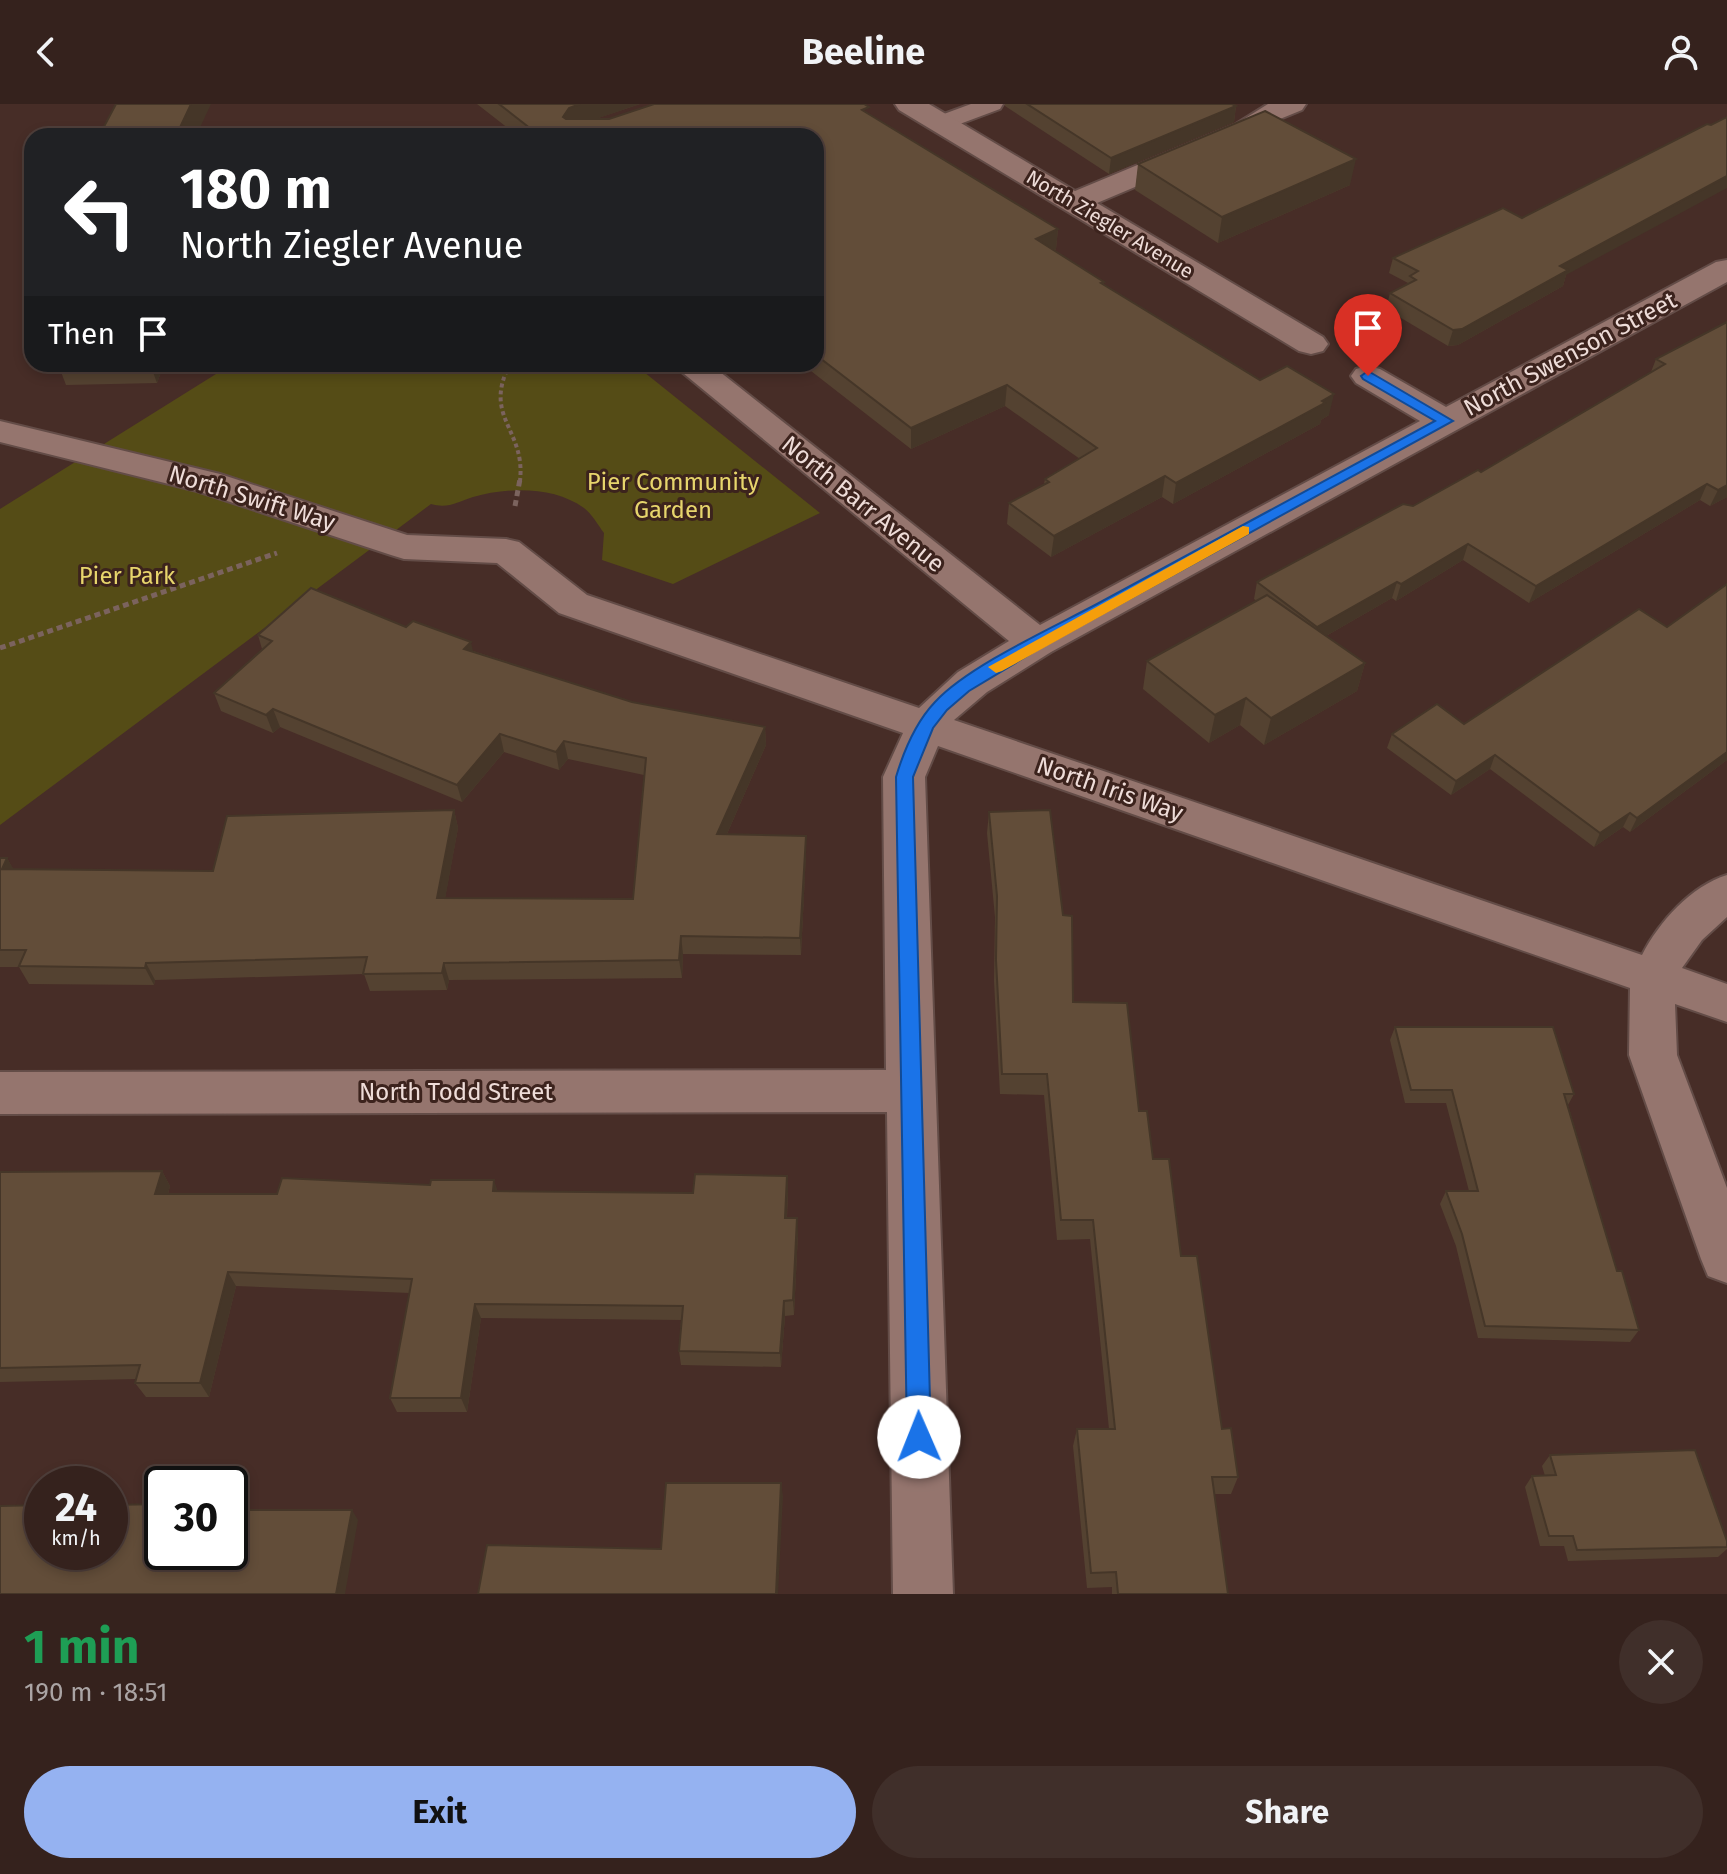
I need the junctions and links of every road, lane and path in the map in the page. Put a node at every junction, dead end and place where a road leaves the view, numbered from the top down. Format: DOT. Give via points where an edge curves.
graph roads {
  1 [pos="909,104"];
  2 [pos="992,104"];
  3 [pos="1281,108"];
  4 [pos="941,123"];
  5 [pos="1074,202"];
  6 [pos="1727,269"];
  7 [pos="1311,344"];
  8 [pos="504,372"];
  9 [pos="699,372"];
  10 [pos="1368,376"];
  11 [pos="1446,421"];
  12 [pos="0,431"];
  13 [pos="518,492"];
  14 [pos="329,522"];
  15 [pos="506,551"];
  16 [pos="1037,643"];
  17 [pos="0,648"];
  18 [pos="926,725"];
  19 [pos="1727,892"];
  20 [pos="1654,978"];
  21 [pos="1727,1003"];
  22 [pos="911,1091"];
  23 [pos="0,1093"];
  24 [pos="1727,1259"];
  25 [pos="923,1594"];
  1 -- 4 [label="street, North Ziegler Avenue"];
  2 -- 4 [label="lane"];
  3 -- 5 [label="street" via="1246,130"];
  4 -- 5 [label="street, North Ziegler Avenue"];
  5 -- 7 [label="street, North Ziegler Avenue"];
  6 -- 11 [label="street, North Swenson Street"];
  8 -- 13 [label="path" via="498,405 517,442"];
  9 -- 16 [label="street, North Barr Avenue"];
  10 -- 11 [label="street"];
  11 -- 16 [label="street, North Swenson Street"];
  12 -- 14 [label="street, North Swift Way" via="192,478"];
  14 -- 15 [label="street, North Swift Way" via="404,547"];
  14 -- 17 [label="path" via="279,553"];
  15 -- 18 [label="street, North Iris Way" via="573,604"];
  16 -- 18 [label="street, North Swenson Street" via="963,687"];
  18 -- 20 [label="street, North Iris Way"];
  18 -- 22 [label="street, North Swenson Street" via="904,777"];
  19 -- 20 [label="street" via="1684,926"];
  20 -- 21 [label="street, North Iris Way"];
  20 -- 24 [label="street" via="1649,1020 1653,1055"];
  22 -- 23 [label="street, North Todd Street"];
  22 -- 25 [label="street, North Swenson Street"];
}
